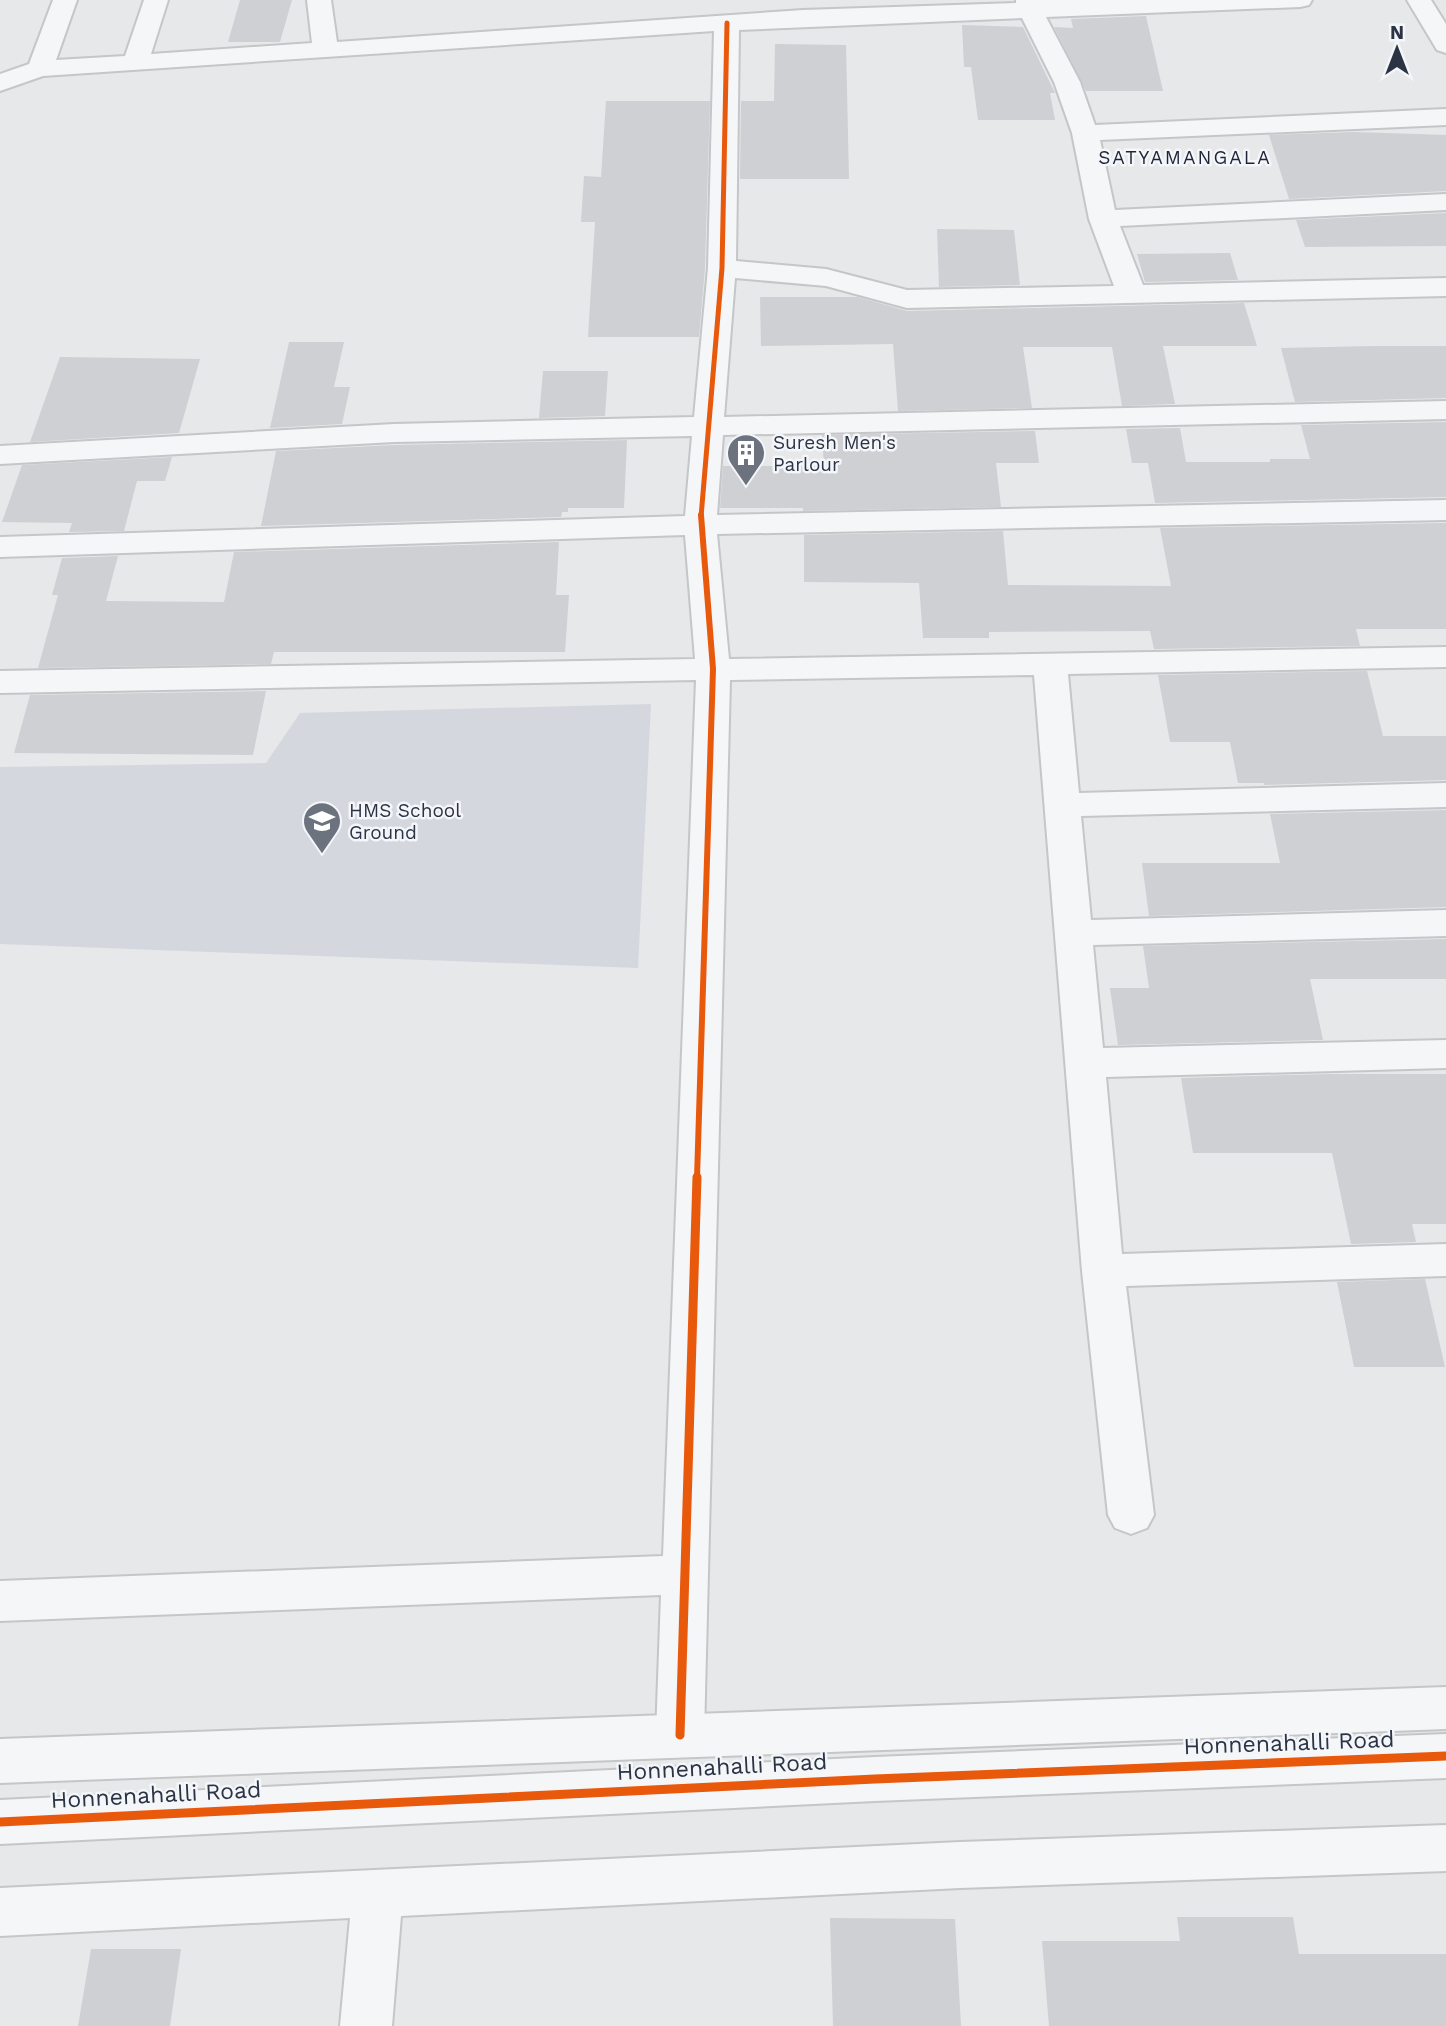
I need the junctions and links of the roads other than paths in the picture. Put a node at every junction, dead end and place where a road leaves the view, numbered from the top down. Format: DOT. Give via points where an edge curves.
graph roads {
  1 [pos="65,0"];
  2 [pos="156,0"];
  3 [pos="319,0"];
  4 [pos="1300,0"];
  5 [pos="1419,0"];
  6 [pos="1135,3"];
  7 [pos="1029,5"];
  8 [pos="801,9"];
  9 [pos="727,23"];
  10 [pos="1446,45"];
  11 [pos="326,49"];
  12 [pos="136,62"];
  13 [pos="40,69"];
  14 [pos="0,83"];
  15 [pos="1446,117"];
  16 [pos="1085,133"];
  17 [pos="1446,202"];
  18 [pos="1103,219"];
  19 [pos="722,268"];
  20 [pos="1446,288"];
  21 [pos="1132,295"];
  22 [pos="1446,410"];
  23 [pos="707,425"];
  24 [pos="0,455"];
  25 [pos="1446,510"];
  26 [pos="700,526"];
  27 [pos="0,547"];
  28 [pos="1446,657"];
  29 [pos="1050,664"];
  30 [pos="713,669"];
  31 [pos="0,682"];
  32 [pos="1446,795"];
  33 [pos="1062,805"];
  34 [pos="1446,923"];
  35 [pos="1073,933"];
  36 [pos="1446,1054"];
  37 [pos="1085,1063"];
  38 [pos="1446,1259"];
  39 [pos="1103,1271"];
  40 [pos="1131,1515"];
  41 [pos="684,1575"];
  42 [pos="0,1601"];
  43 [pos="1446,1708"];
  44 [pos="680,1735"];
  45 [pos="1446,1756"];
  46 [pos="0,1761"];
  47 [pos="0,1822"];
  48 [pos="1446,1848"];
  49 [pos="378,1893"];
  50 [pos="0,1912"];
  51 [pos="366,2026"];
  1 -- 13 [label="street"];
  2 -- 12 [label="street"];
  3 -- 11 [label="street"];
  4 -- 6 [label="street"];
  5 -- 10 [label="street"];
  6 -- 7 [label="street"];
  7 -- 8 [label="street"];
  7 -- 16 [label="street" via="1067,82"];
  8 -- 9 [label="street"];
  9 -- 11 [label="street"];
  9 -- 19 [label="street"];
  11 -- 12 [label="street"];
  12 -- 13 [label="street"];
  13 -- 14 [label="street"];
  15 -- 16 [label="street"];
  16 -- 18 [label="street"];
  17 -- 18 [label="street"];
  18 -- 21 [label="street"];
  19 -- 21 [label="street" via="836,279 907,299"];
  19 -- 23 [label="street"];
  20 -- 21 [label="street"];
  22 -- 23 [label="street"];
  23 -- 24 [label="street" via="394,433"];
  23 -- 26 [label="street"];
  25 -- 26 [label="street"];
  26 -- 27 [label="street"];
  26 -- 30 [label="street"];
  28 -- 29 [label="street"];
  29 -- 30 [label="street"];
  29 -- 33 [label="street"];
  30 -- 31 [label="street"];
  30 -- 41 [label="street"];
  32 -- 33 [label="street"];
  33 -- 35 [label="street"];
  34 -- 35 [label="street"];
  35 -- 37 [label="street"];
  36 -- 37 [label="street"];
  37 -- 39 [label="street"];
  38 -- 39 [label="street"];
  39 -- 40 [label="street"];
  41 -- 42 [label="street"];
  41 -- 44 [label="street"];
  43 -- 44 [label="street, Honnenahalli Road"];
  44 -- 46 [label="street, Honnenahalli Road"];
  45 -- 47 [label="street, Honnenahalli Road"];
  48 -- 49 [label="street"];
  49 -- 50 [label="street"];
  49 -- 51 [label="street"];
}
